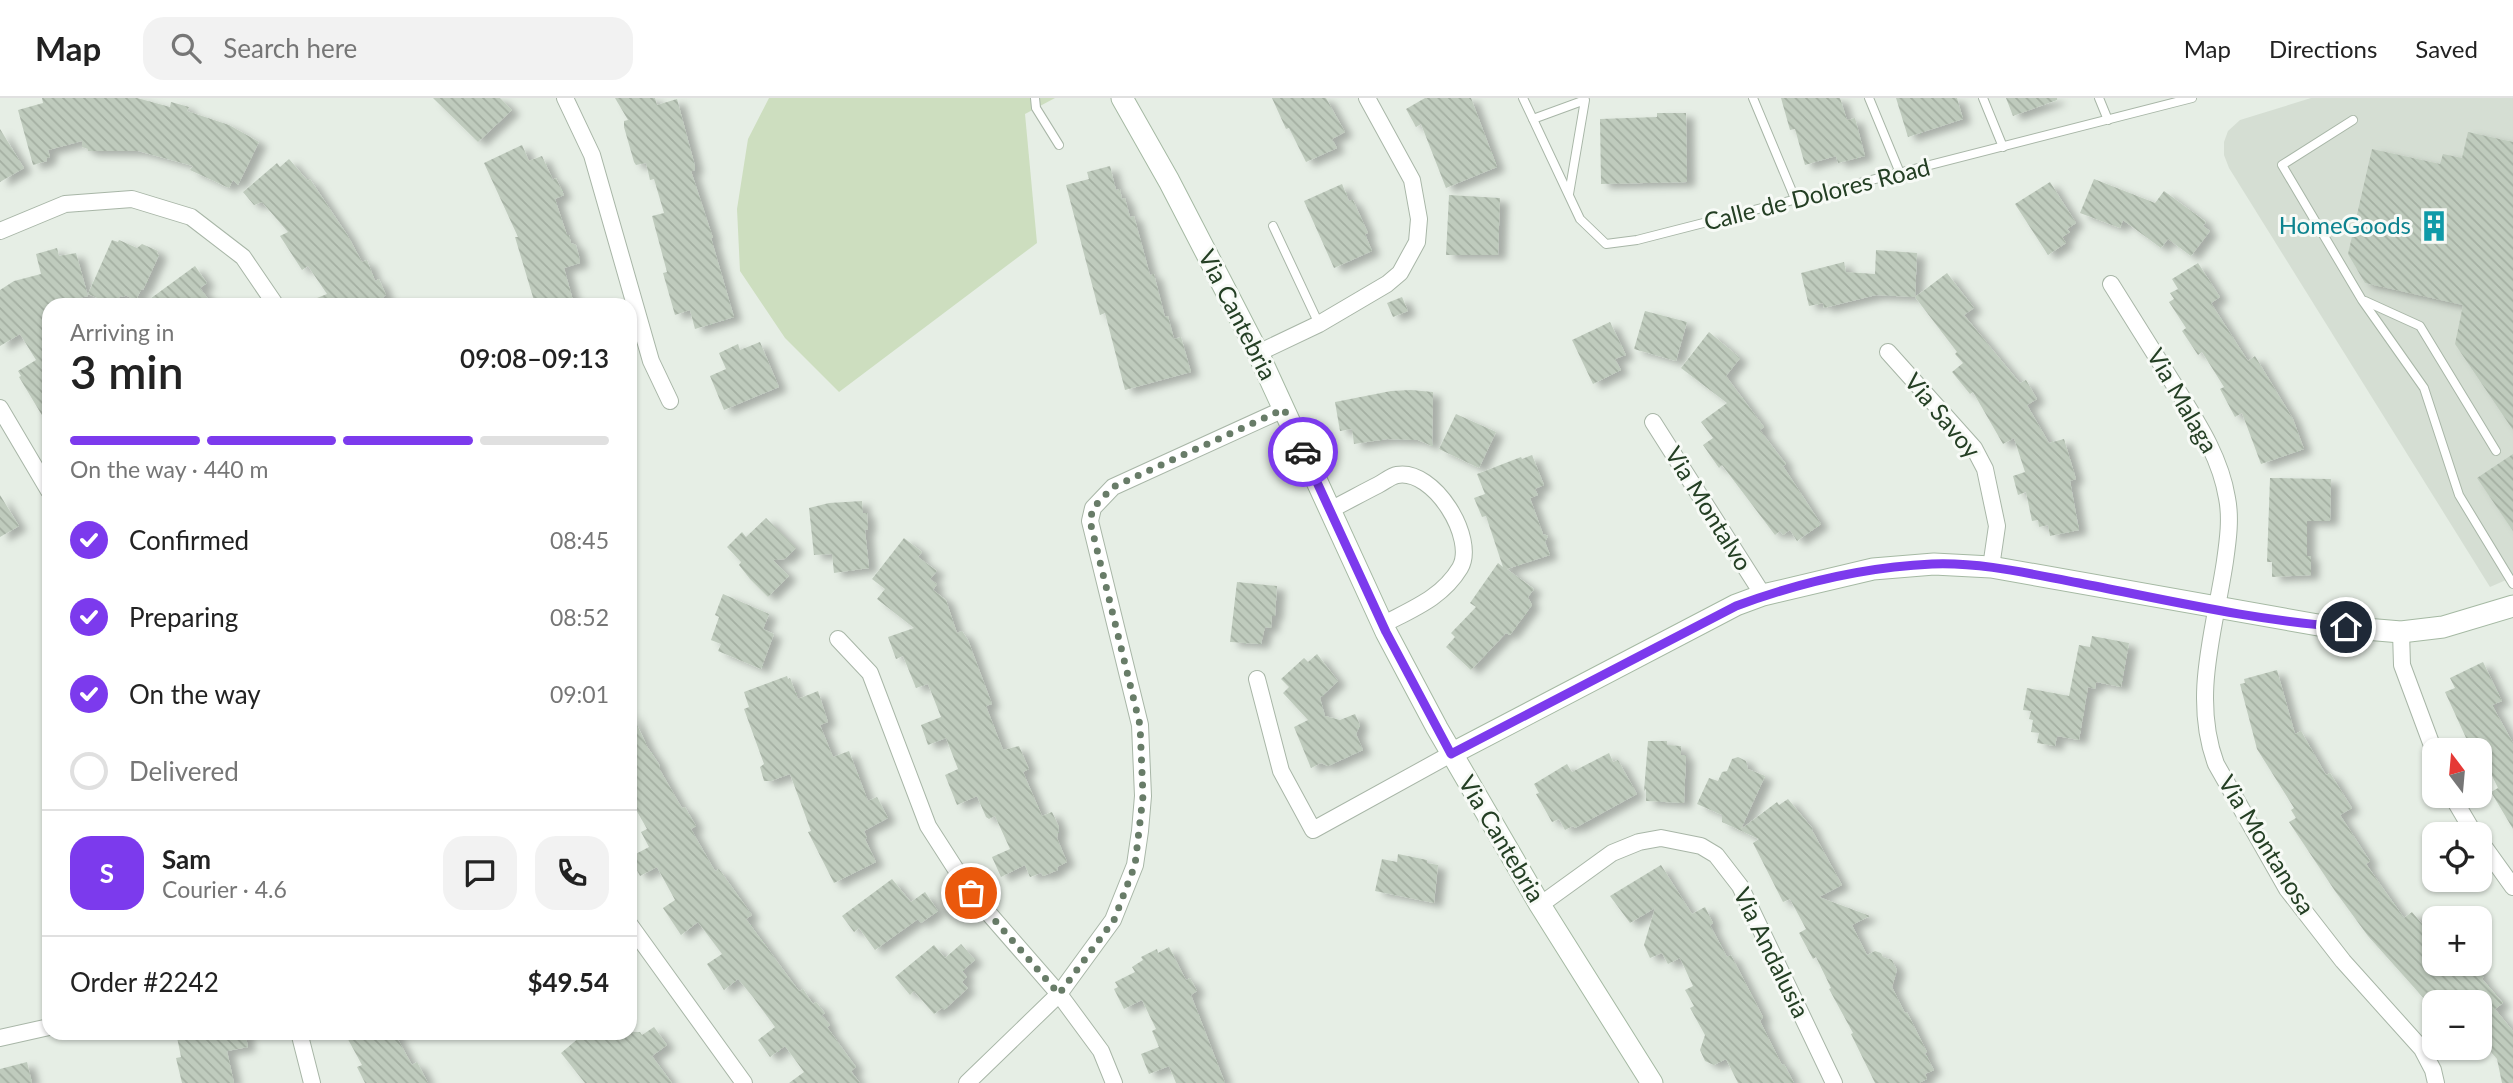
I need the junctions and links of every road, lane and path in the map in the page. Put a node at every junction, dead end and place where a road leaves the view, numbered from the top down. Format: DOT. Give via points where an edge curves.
graph roads {
  1 [pos="565,98"];
  2 [pos="1035,98"];
  3 [pos="1122,98"];
  4 [pos="1367,98"];
  5 [pos="1523,98"];
  6 [pos="1753,98"];
  7 [pos="1869,98"];
  8 [pos="1983,98"];
  9 [pos="2099,98"];
  10 [pos="2192,98"];
  11 [pos="1532,119"];
  12 [pos="2108,120"];
  13 [pos="2353,120"];
  14 [pos="1059,145"];
  15 [pos="2003,148"];
  16 [pos="1900,173"];
  17 [pos="1569,196"];
  18 [pos="1796,201"];
  19 [pos="1273,226"];
  20 [pos="0,231"];
  21 [pos="2111,284"];
  22 [pos="271,298"];
  23 [pos="633,298"];
  24 [pos="2362,300"];
  25 [pos="637,312"];
  26 [pos="1319,324"];
  27 [pos="1888,352"];
  28 [pos="1258,353"];
  29 [pos="670,401"];
  30 [pos="0,408"];
  31 [pos="1284,409"];
  32 [pos="1653,422"];
  33 [pos="2496,451"];
  34 [pos="42,479"];
  35 [pos="1330,510"];
  36 [pos="1991,567"];
  37 [pos="2513,584"];
  38 [pos="1763,595"];
  39 [pos="2513,606"];
  40 [pos="2217,609"];
  41 [pos="1382,625"];
  42 [pos="2401,632"];
  43 [pos="838,639"];
  44 [pos="1256,679"];
  45 [pos="2429,738"];
  46 [pos="1451,754"];
  47 [pos="2492,858"];
  48 [pos="2513,887"];
  49 [pos="1540,905"];
  50 [pos="637,935"];
  51 [pos="1059,994"];
  52 [pos="42,1029"];
  53 [pos="0,1038"];
  54 [pos="301,1040"];
  55 [pos="312,1083"];
  56 [pos="744,1083"];
  57 [pos="967,1083"];
  58 [pos="1114,1083"];
  59 [pos="1653,1083"];
  60 [pos="1834,1083"];
  61 [pos="2436,1083"];
  1 -- 23 [label="street" via="592,155"];
  2 -- 14 [label="lane" via="1036,108"];
  3 -- 28 [label="main road, Via Cantebria"];
  4 -- 26 [label="street" via="1412,180 1419,219 1417,242 1400,273 1387,284"];
  5 -- 11 [label="lane, Calle de Dolores Road"];
  6 -- 18 [label="lane"];
  7 -- 16 [label="lane"];
  8 -- 15 [label="lane"];
  9 -- 12 [label="lane"];
  10 -- 12 [label="lane, Calle de Dolores Road"];
  11 -- 17 [label="lane, Calle de Dolores Road"];
  11 -- 17 [label="lane" via="1585,100"];
  12 -- 15 [label="lane, Calle de Dolores Road"];
  13 -- 24 [label="lane" via="2282,165"];
  15 -- 16 [label="lane, Calle de Dolores Road"];
  16 -- 18 [label="lane, Calle de Dolores Road"];
  17 -- 18 [label="lane, Calle de Dolores Road" via="1580,219 1606,244"];
  19 -- 26 [label="lane"];
  20 -- 22 [label="street" via="65,204 132,199 191,217 243,257"];
  21 -- 40 [label="street, Via Malaga" via="2207,438 2221,470 2229,533"];
  24 -- 33 [label="lane" via="2420,326"];
  24 -- 37 [label="lane" via="2424,388 2459,495"];
  25 -- 29 [label="street" via="651,361"];
  26 -- 28 [label="street"];
  27 -- 36 [label="street, Via Savoy" via="1975,448 1997,526"];
  28 -- 31 [label="main road, Via Cantebria"];
  30 -- 34 [label="street"];
  31 -- 35 [label="main road, Via Cantebria"];
  31 -- 51 [label="street" via="1113,487 1093,508 1090,521 1140,725 1143,796 1135,865 1114,920"];
  32 -- 38 [label="street, Via Montalvo"];
  35 -- 41 [label="main road, Via Cantebria"];
  35 -- 41 [label="street" via="1397,475 1422,478 1442,496 1457,526 1465,553 1461,567 1440,594"];
  36 -- 38 [label="main road" via="1934,564 1872,569"];
  36 -- 40 [label="main road"];
  38 -- 46 [label="main road"];
  39 -- 42 [label="main road" via="2443,627"];
  40 -- 42 [label="main road"];
  40 -- 61 [label="street, Via Montanosa" via="2204,684 2209,744 2216,764 2287,888 2343,961 2422,1049"];
  41 -- 46 [label="main road, Via Cantebria"];
  42 -- 45 [label="street" via="2402,665"];
  43 -- 51 [label="street" via="870,673 928,825 971,893"];
  44 -- 46 [label="street" via="1281,771 1313,830"];
  46 -- 49 [label="main road, Via Cantebria"];
  47 -- 48 [label="street"];
  49 -- 59 [label="main road, Via Cantebria"];
  49 -- 60 [label="street, Via Andalusia" via="1612,853 1639,842 1661,838 1709,850 1740,886"];
  50 -- 56 [label="street"];
  51 -- 57 [label="street"];
  51 -- 58 [label="street" via="1101,1051"];
  52 -- 53 [label="street"];
  54 -- 55 [label="street"];
}
